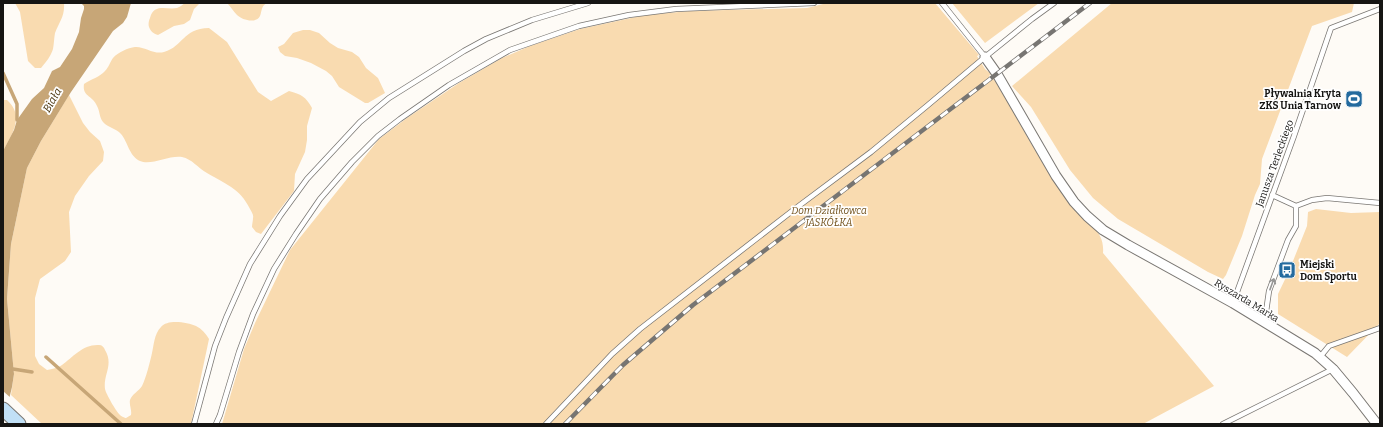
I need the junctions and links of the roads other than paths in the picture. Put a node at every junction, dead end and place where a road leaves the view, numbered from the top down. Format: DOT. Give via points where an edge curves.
graph roads {
  1 [pos="588,3"];
  2 [pos="814,3"];
  3 [pos="942,3"];
  4 [pos="1054,3"];
  5 [pos="1380,9"];
  6 [pos="984,57"];
  7 [pos="1272,195"];
  8 [pos="1380,203"];
  9 [pos="1296,206"];
  10 [pos="1233,303"];
  11 [pos="1263,322"];
  12 [pos="1380,328"];
  13 [pos="1320,357"];
  14 [pos="1333,369"];
  15 [pos="3,409"];
  16 [pos="19,424"];
  17 [pos="194,424"];
  18 [pos="216,424"];
  19 [pos="546,424"];
  20 [pos="1223,424"];
  21 [pos="1377,424"];
  1 -- 17 [label="lane" via="532,20 486,39 389,98 360,122 307,179 250,264 215,346"];
  2 -- 18 [label="lane" via="676,9 629,15 579,26 510,50 449,85 400,119 372,141 324,194 274,269 253,314"];
  3 -- 6 [label="lane"];
  4 -- 6 [label="lane"];
  5 -- 7 [label="lane, Janusza Terleckiego" via="1331,28"];
  6 -- 10 [label="street, Ryszarda Marka" via="997,74 1056,176 1087,216 1103,230 1128,245"];
  6 -- 19 [label="lane" via="871,152 640,329 612,354"];
  7 -- 9 [label="lane"];
  7 -- 10 [label="lane, Janusza Terleckiego"];
  8 -- 9 [label="lane" via="1327,198"];
  11 -- 9 [label="lane, one-way" via="1269,291 1288,240 1296,226"];
  10 -- 11 [label="street, Ryszarda Marka"];
  11 -- 13 [label="street, Ryszarda Marka"];
  12 -- 13 [label="lane" via="1329,346"];
  13 -- 14 [label="street, Ryszarda Marka"];
  14 -- 20 [label="lane"];
  14 -- 21 [label="street, Ryszarda Marka"];
  15 -- 16 [label="main road"];
}
